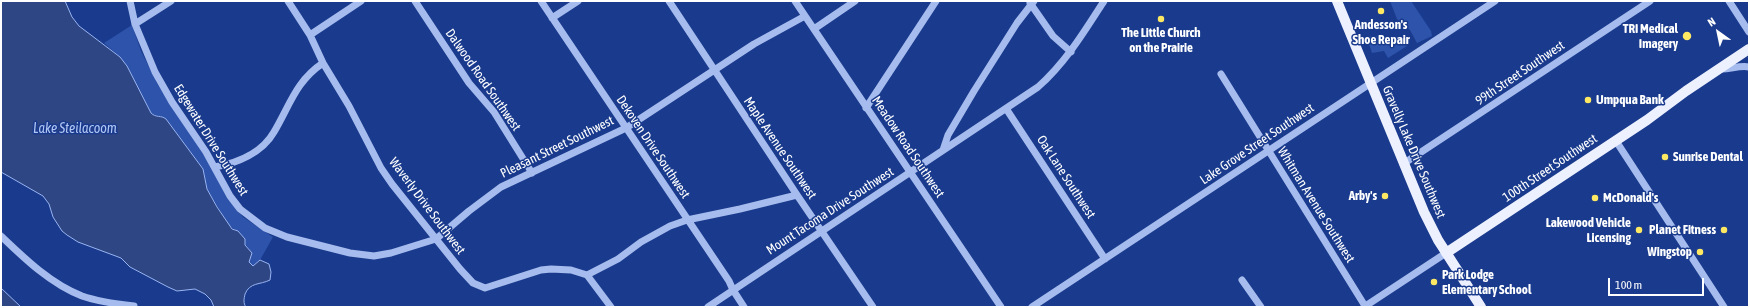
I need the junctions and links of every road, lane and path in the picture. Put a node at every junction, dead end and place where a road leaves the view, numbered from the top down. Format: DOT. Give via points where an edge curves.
graph roads {
  1 [pos="130,1"];
  2 [pos="171,1"];
  3 [pos="288,1"];
  4 [pos="361,1"];
  5 [pos="415,1"];
  6 [pos="541,1"];
  7 [pos="578,1"];
  8 [pos="669,1"];
  9 [pos="795,1"];
  10 [pos="855,1"];
  11 [pos="936,1"];
  12 [pos="1104,1"];
  13 [pos="1337,1"];
  14 [pos="1495,1"];
  15 [pos="1650,1"];
  16 [pos="1729,1"];
  17 [pos="1031,2"];
  18 [pos="805,16"];
  19 [pos="552,18"];
  20 [pos="135,24"];
  21 [pos="814,29"];
  22 [pos="1749,32"];
  23 [pos="310,35"];
  24 [pos="1749,49"];
  25 [pos="1071,52"];
  26 [pos="323,62"];
  27 [pos="1749,67"];
  28 [pos="1719,69"];
  29 [pos="714,70"];
  30 [pos="1221,74"];
  31 [pos="1370,83"];
  32 [pos="866,108"];
  33 [pos="1006,110"];
  34 [pos="626,128"];
  35 [pos="1616,141"];
  36 [pos="943,150"];
  37 [pos="1268,151"];
  38 [pos="1403,164"];
  39 [pos="215,167"];
  40 [pos="532,173"];
  41 [pos="911,173"];
  42 [pos="797,195"];
  43 [pos="687,220"];
  44 [pos="821,231"];
  45 [pos="1,236"];
  46 [pos="436,239"];
  47 [pos="1446,253"];
  48 [pos="1105,259"];
  49 [pos="587,275"];
  50 [pos="1242,280"];
  51 [pos="733,290"];
  52 [pos="134,306"];
  53 [pos="611,307"];
  54 [pos="708,307"];
  55 [pos="744,307"];
  56 [pos="873,307"];
  57 [pos="1001,307"];
  58 [pos="1032,307"];
  59 [pos="1261,307"];
  60 [pos="1365,307"];
  61 [pos="1481,307"];
  62 [pos="1724,307"];
  1 -- 20 [label="street, Edgewater Drive Southwest"];
  2 -- 20 [label="street"];
  3 -- 23 [label="street, Waverly Drive Southwest"];
  4 -- 23 [label="street"];
  5 -- 40 [label="street, Dalwood Road Southwest" via="469,83 494,112"];
  6 -- 19 [label="street, Dekoven Drive Southwest"];
  7 -- 19 [label="street"];
  8 -- 29 [label="street, Maple Avenue Southwest"];
  9 -- 18 [label="street, Meadow Road Southwest"];
  10 -- 21 [label="street"];
  11 -- 32 [label="street"];
  12 -- 25 [label="street, Mount Tacoma Drive Southwest"];
  13 -- 31 [label="main road, Gravelly Lake Drive Southwest"];
  14 -- 31 [label="street, Lake Grove Street Southwest"];
  15 -- 38 [label="street, 99th Street Southwest"];
  16 -- 22 [label="street"];
  17 -- 25 [label="street" via="1053,36"];
  17 -- 36 [label="street" via="974,91 948,135"];
  18 -- 21 [label="street, Meadow Road Southwest"];
  18 -- 29 [label="street, Pleasant Street Southwest"];
  19 -- 34 [label="street, Dekoven Drive Southwest"];
  20 -- 39 [label="street, Edgewater Drive Southwest" via="160,81"];
  21 -- 32 [label="street, Meadow Road Southwest"];
  23 -- 26 [label="street, Waverly Drive Southwest"];
  24 -- 28 [label="main road, 100th Street Southwest"];
  25 -- 33 [label="street, Mount Tacoma Drive Southwest" via="1038,87"];
  26 -- 39 [label="street" via="298,86 266,142 239,161"];
  26 -- 46 [label="street, Waverly Drive Southwest" via="381,168 407,205"];
  27 -- 28 [label="street"];
  28 -- 35 [label="main road, 100th Street Southwest"];
  29 -- 34 [label="street, Pleasant Street Southwest"];
  29 -- 42 [label="street, Maple Avenue Southwest"];
  30 -- 37 [label="street, Whitman Avenue Southwest"];
  31 -- 37 [label="street, Lake Grove Street Southwest"];
  31 -- 38 [label="main road, Gravelly Lake Drive Southwest"];
  32 -- 41 [label="street, Meadow Road Southwest"];
  33 -- 36 [label="street, Mount Tacoma Drive Southwest"];
  33 -- 48 [label="street, Oak Lane Southwest"];
  34 -- 40 [label="street, Pleasant Street Southwest"];
  34 -- 43 [label="street, Dekoven Drive Southwest"];
  35 -- 47 [label="main road, 100th Street Southwest"];
  35 -- 62 [label="street"];
  36 -- 41 [label="street, Mount Tacoma Drive Southwest"];
  37 -- 48 [label="street, Lake Grove Street Southwest"];
  37 -- 60 [label="street, Whitman Avenue Southwest"];
  38 -- 47 [label="main road, Gravelly Lake Drive Southwest"];
  39 -- 46 [label="street, Edgewater Drive Southwest" via="240,209 265,228 286,237 350,253 374,256"];
  40 -- 46 [label="street, Pleasant Street Southwest" via="489,195"];
  41 -- 44 [label="street, Mount Tacoma Drive Southwest"];
  41 -- 57 [label="street, Meadow Road Southwest"];
  42 -- 43 [label="street"];
  42 -- 44 [label="street, Maple Avenue Southwest"];
  43 -- 49 [label="street" via="650,236 622,257"];
  43 -- 51 [label="street, Dekoven Drive Southwest"];
  44 -- 51 [label="street, Mount Tacoma Drive Southwest"];
  44 -- 56 [label="street, Maple Avenue Southwest"];
  45 -- 52 [label="street" via="38,270 70,290 100,301"];
  46 -- 49 [label="street, Waverly Drive Southwest" via="473,283 483,288 541,270 571,270"];
  47 -- 60 [label="street, 100th Street Southwest"];
  47 -- 61 [label="main road, Gravelly Lake Drive Southwest"];
  48 -- 58 [label="street, Lake Grove Street Southwest"];
  49 -- 53 [label="street"];
  50 -- 59 [label="street"];
  51 -- 54 [label="street, Mount Tacoma Drive Southwest"];
  51 -- 55 [label="street, Dekoven Drive Southwest"];
}
